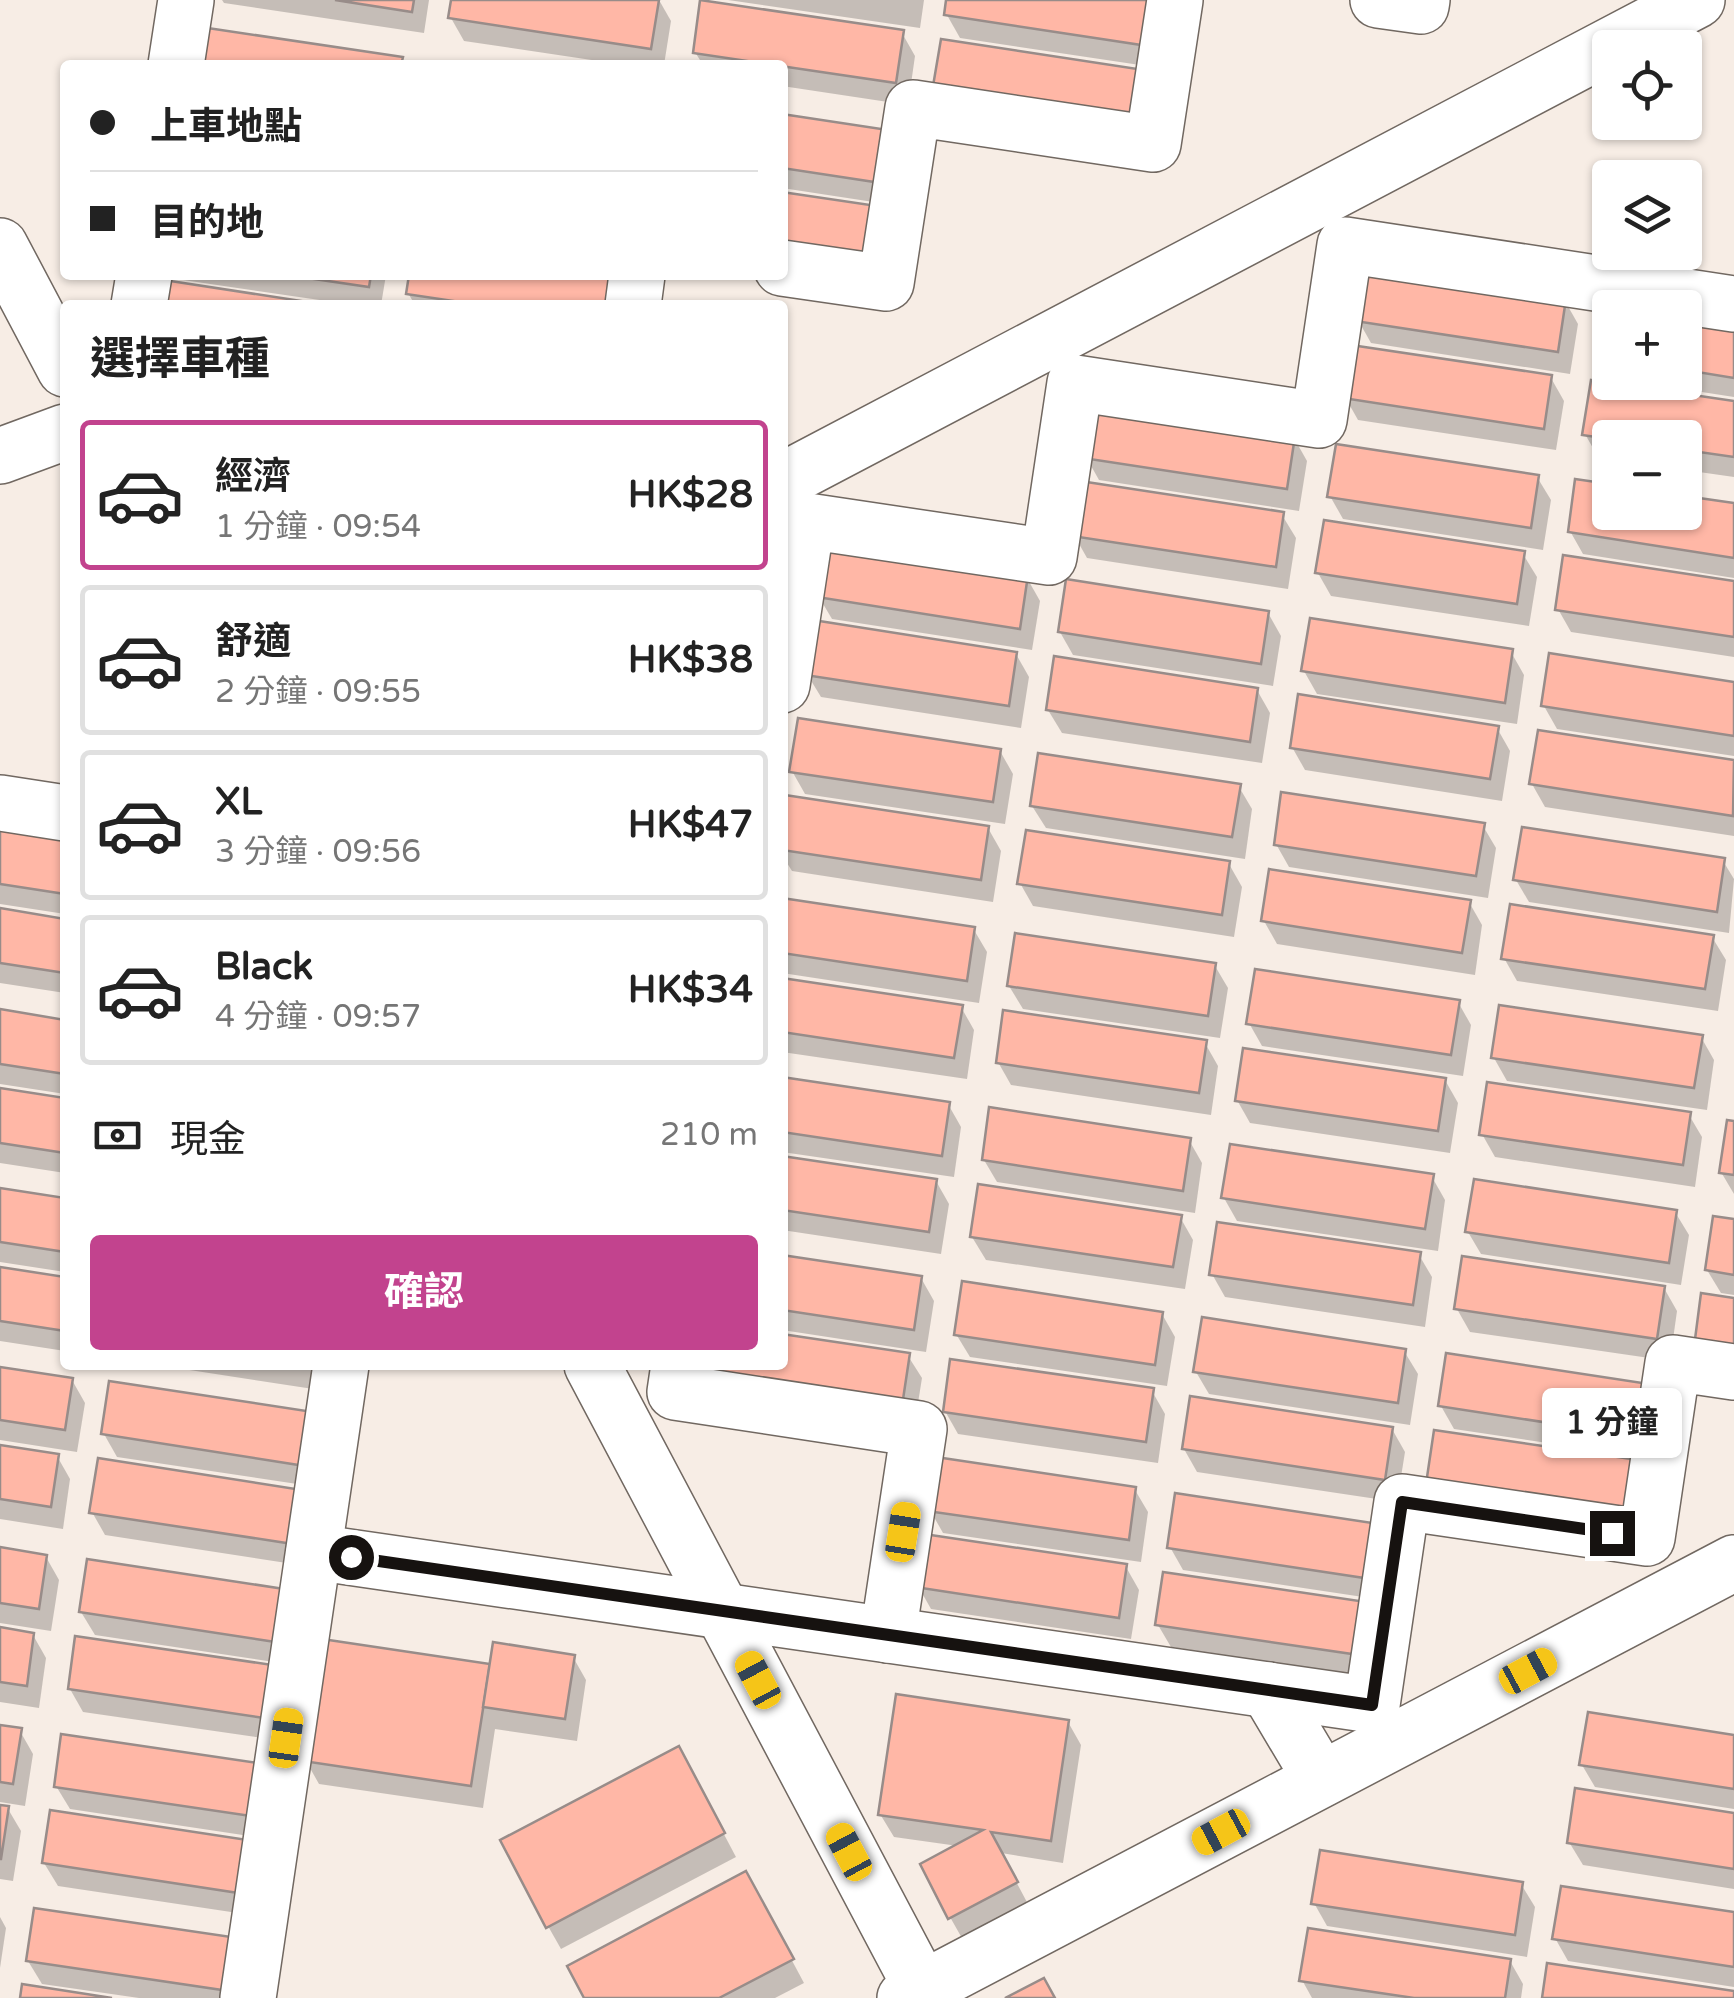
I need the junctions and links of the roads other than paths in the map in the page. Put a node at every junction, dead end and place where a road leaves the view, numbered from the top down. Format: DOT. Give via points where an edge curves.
graph roads {
  1 [pos="186,0"];
  2 [pos="1175,0"];
  3 [pos="1378,0"];
  4 [pos="1422,0"];
  5 [pos="1697,0"];
  6 [pos="177,60"];
  7 [pos="1333,222"];
  8 [pos="0,246"];
  9 [pos="788,269"];
  10 [pos="1734,304"];
  11 [pos="60,360"];
  12 [pos="60,434"];
  13 [pos="0,456"];
  14 [pos="788,478"];
  15 [pos="788,648"];
  16 [pos="0,803"];
  17 [pos="60,812"];
  18 [pos="340,1370"];
  19 [pos="595,1370"];
  20 [pos="678,1370"];
  21 [pos="1734,1372"];
  22 [pos="314,1552"];
  23 [pos="1734,1563"];
  24 [pos="722,1611"];
  25 [pos="888,1635"];
  26 [pos="1268,1690"];
  27 [pos="1321,1779"];
  28 [pos="918,1995"];
  29 [pos="248,1998"];
  1 -- 6 [label="lane"];
  2 -- 9 [label="lane" via="1153,144 913,108 886,283"];
  3 -- 4 [label="lane" via="1420,6"];
  5 -- 7 [label="lane"];
  7 -- 10 [label="lane"];
  7 -- 14 [label="lane"];
  7 -- 15 [label="lane" via="1319,420 1075,383 1048,557 808,521"];
  8 -- 11 [label="lane"];
  12 -- 13 [label="lane"];
  16 -- 17 [label="lane"];
  18 -- 22 [label="lane"];
  19 -- 24 [label="lane"];
  20 -- 25 [label="lane" via="675,1392 919,1429"];
  21 -- 26 [label="lane" via="1674,1363 1647,1538 1402,1502 1372,1705"];
  22 -- 24 [label="lane"];
  22 -- 29 [label="lane"];
  23 -- 27 [label="lane"];
  24 -- 25 [label="lane"];
  24 -- 28 [label="lane"];
  25 -- 26 [label="lane"];
  26 -- 27 [label="lane"];
  27 -- 28 [label="lane"];
}
